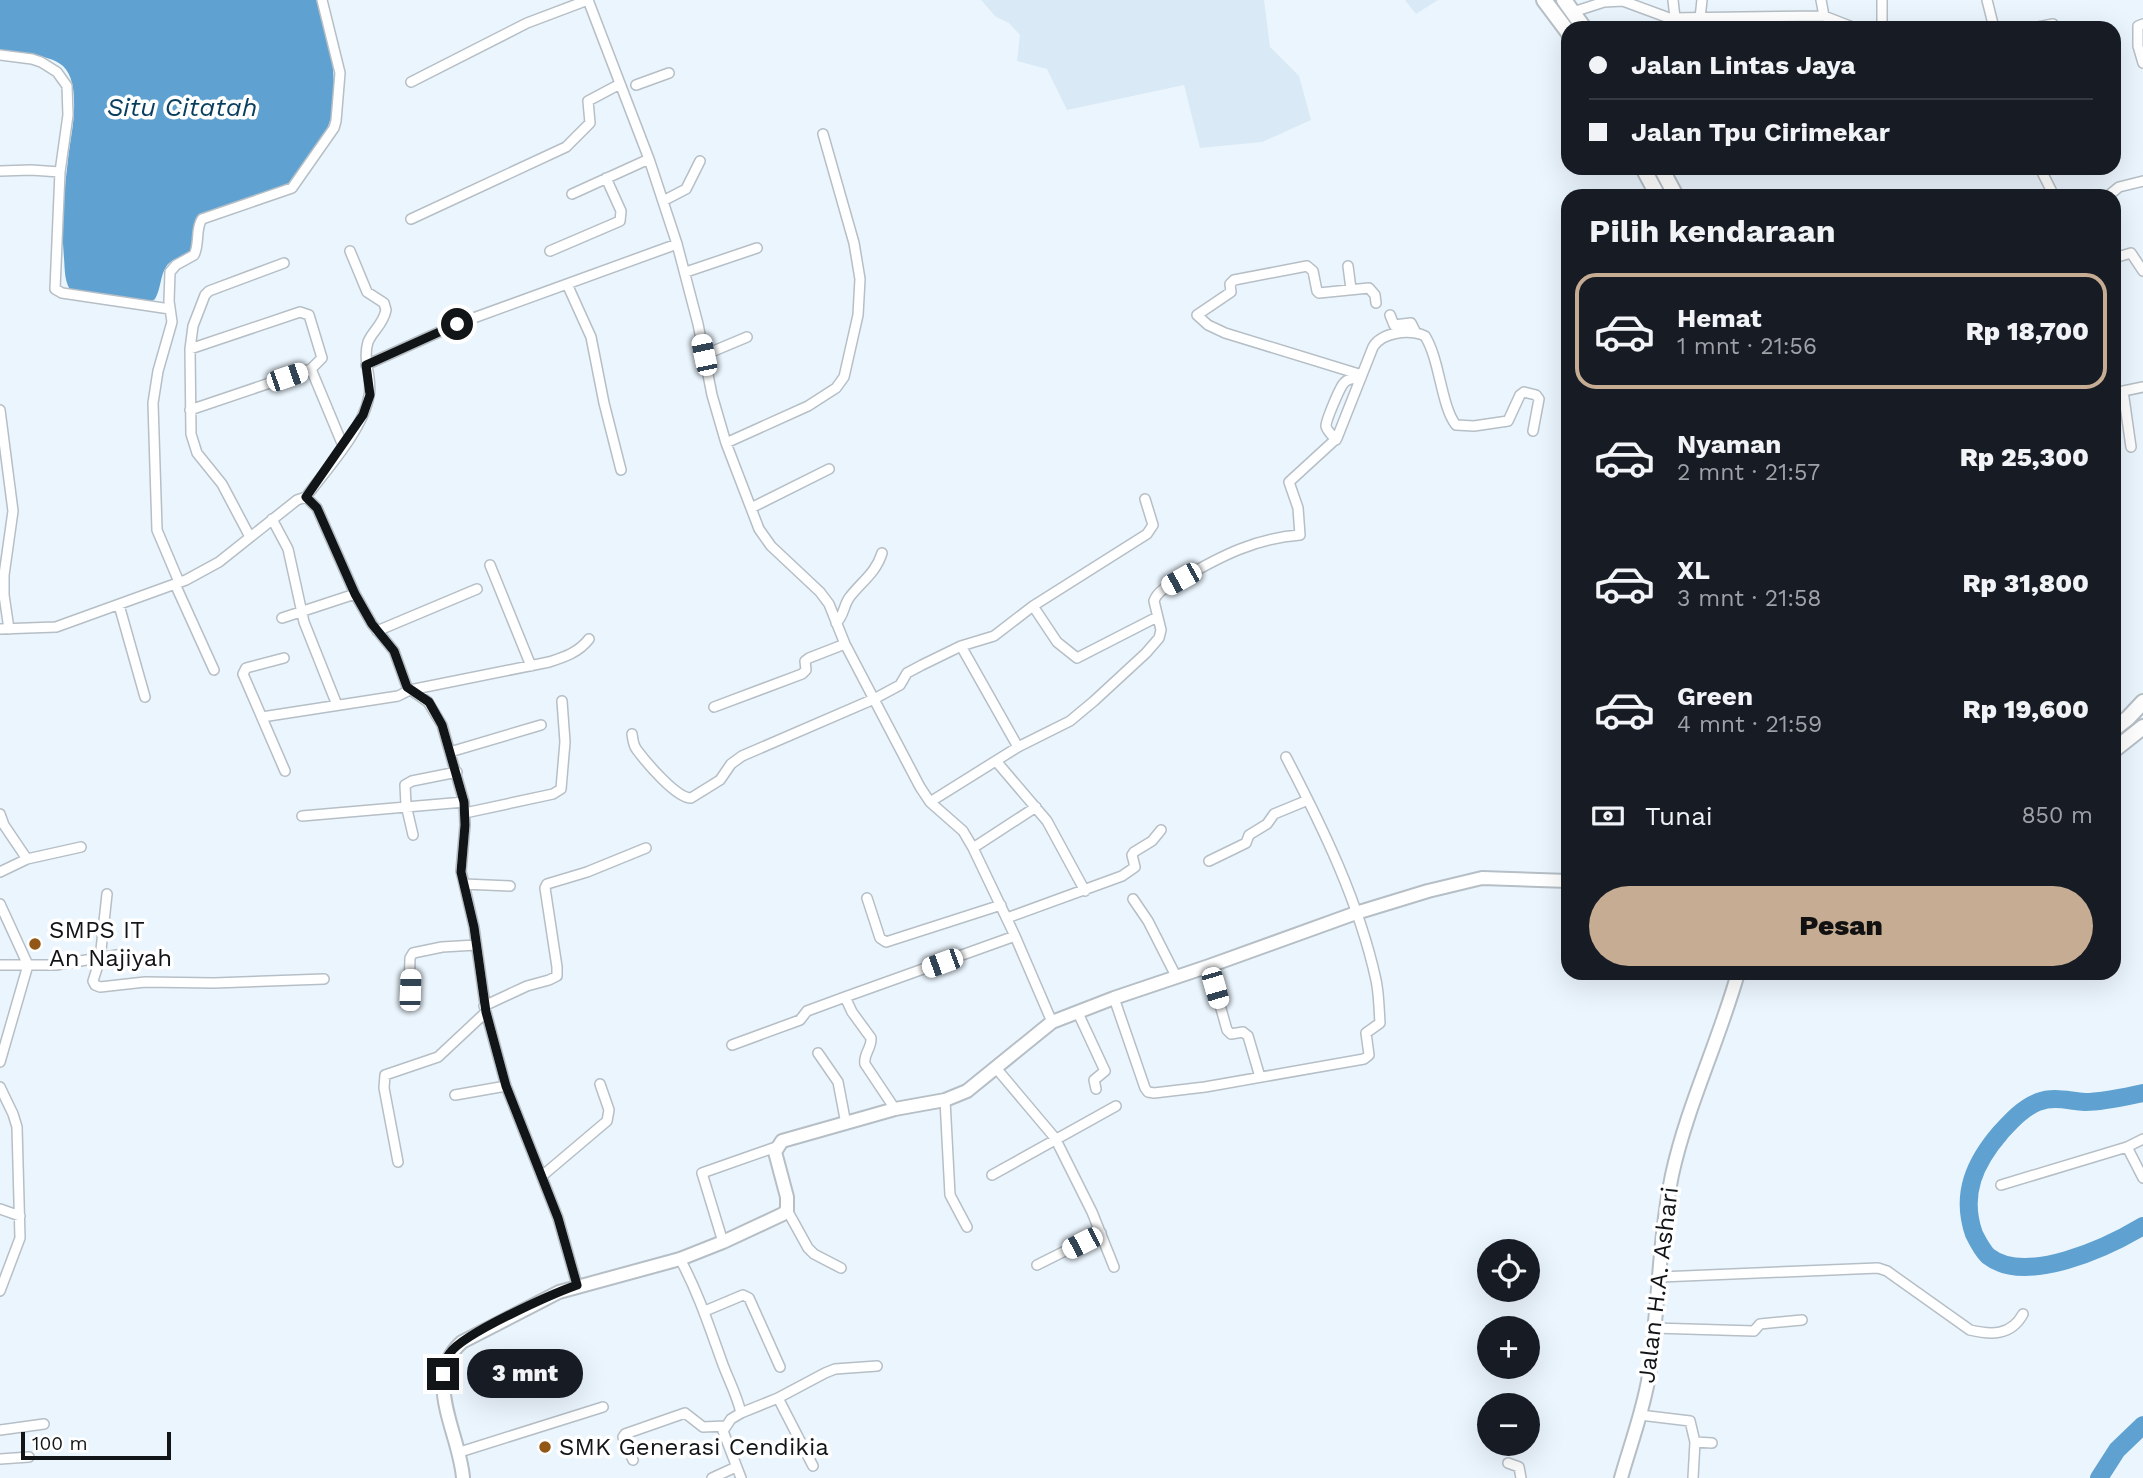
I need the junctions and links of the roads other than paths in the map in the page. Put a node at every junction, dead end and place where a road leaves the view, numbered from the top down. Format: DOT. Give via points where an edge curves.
graph roads {
  1 [pos="322,0"];
  2 [pos="588,0"];
  3 [pos="1544,0"];
  4 [pos="1564,0"];
  5 [pos="1673,0"];
  6 [pos="1703,0"];
  7 [pos="1821,0"];
  8 [pos="1882,0"];
  9 [pos="1987,0"];
  10 [pos="1573,12"];
  11 [pos="1824,16"];
  12 [pos="1675,18"];
  13 [pos="1700,18"];
  14 [pos="1579,21"];
  15 [pos="1837,21"];
  16 [pos="1882,21"];
  17 [pos="1992,21"];
  18 [pos="1561,23"];
  19 [pos="2143,24"];
  20 [pos="0,55"];
  21 [pos="2143,67"];
  22 [pos="669,73"];
  23 [pos="411,82"];
  24 [pos="628,87"];
  25 [pos="823,134"];
  26 [pos="649,159"];
  27 [pos="700,161"];
  28 [pos="0,171"];
  29 [pos="60,173"];
  30 [pos="606,178"];
  31 [pos="2143,181"];
  32 [pos="2117,189"];
  33 [pos="572,194"];
  34 [pos="663,201"];
  35 [pos="411,219"];
  36 [pos="677,244"];
  37 [pos="757,248"];
  38 [pos="349,251"];
  39 [pos="550,251"];
  40 [pos="2121,256"];
  41 [pos="284,263"];
  42 [pos="1348,266"];
  43 [pos="2143,271"];
  44 [pos="685,272"];
  45 [pos="567,284"];
  46 [pos="1352,289"];
  47 [pos="1376,303"];
  48 [pos="170,309"];
  49 [pos="1390,315"];
  50 [pos="1416,333"];
  51 [pos="747,337"];
  52 [pos="190,349"];
  53 [pos="704,355"];
  54 [pos="366,365"];
  55 [pos="311,369"];
  56 [pos="1361,376"];
  57 [pos="2143,387"];
  58 [pos="2121,392"];
  59 [pos="2121,401"];
  60 [pos="0,410"];
  61 [pos="190,410"];
  62 [pos="1533,430"];
  63 [pos="341,440"];
  64 [pos="1336,440"];
  65 [pos="726,443"];
  66 [pos="2131,447"];
  67 [pos="829,469"];
  68 [pos="621,470"];
  69 [pos="306,497"];
  70 [pos="1145,499"];
  71 [pos="751,508"];
  72 [pos="272,519"];
  73 [pos="250,537"];
  74 [pos="882,552"];
  75 [pos="490,565"];
  76 [pos="177,583"];
  77 [pos="477,589"];
  78 [pos="355,594"];
  79 [pos="119,605"];
  80 [pos="1032,606"];
  81 [pos="302,610"];
  82 [pos="1157,617"];
  83 [pos="282,618"];
  84 [pos="836,623"];
  85 [pos="5,629"];
  86 [pos="377,631"];
  87 [pos="589,639"];
  88 [pos="845,644"];
  89 [pos="961,646"];
  90 [pos="284,658"];
  91 [pos="531,666"];
  92 [pos="214,670"];
  93 [pos="410,690"];
  94 [pos="145,697"];
  95 [pos="874,699"];
  96 [pos="562,701"];
  97 [pos="2143,702"];
  98 [pos="337,705"];
  99 [pos="714,707"];
  100 [pos="262,717"];
  101 [pos="2121,724"];
  102 [pos="541,725"];
  103 [pos="2143,727"];
  104 [pos="632,734"];
  105 [pos="2121,744"];
  106 [pos="1018,747"];
  107 [pos="450,752"];
  108 [pos="1286,757"];
  109 [pos="996,761"];
  110 [pos="285,771"];
  111 [pos="457,772"];
  112 [pos="1308,800"];
  113 [pos="464,802"];
  114 [pos="930,802"];
  115 [pos="406,806"];
  116 [pos="1036,807"];
  117 [pos="464,813"];
  118 [pos="0,814"];
  119 [pos="302,816"];
  120 [pos="1161,831"];
  121 [pos="413,835"];
  122 [pos="81,847"];
  123 [pos="646,848"];
  124 [pos="973,848"];
  125 [pos="27,859"];
  126 [pos="1209,861"];
  127 [pos="0,872"];
  128 [pos="1561,881"];
  129 [pos="464,884"];
  130 [pos="510,886"];
  131 [pos="1085,891"];
  132 [pos="107,894"];
  133 [pos="867,898"];
  134 [pos="1133,899"];
  135 [pos="0,904"];
  136 [pos="1001,905"];
  137 [pos="1356,913"];
  138 [pos="1007,918"];
  139 [pos="1015,936"];
  140 [pos="476,945"];
  141 [pos="123,954"];
  142 [pos="100,959"];
  143 [pos="0,965"];
  144 [pos="29,965"];
  145 [pos="1209,967"];
  146 [pos="1175,976"];
  147 [pos="324,979"];
  148 [pos="1736,980"];
  149 [pos="410,990"];
  150 [pos="845,996"];
  151 [pos="1114,998"];
  152 [pos="485,1009"];
  153 [pos="1078,1013"];
  154 [pos="1052,1022"];
  155 [pos="732,1045"];
  156 [pos="818,1053"];
  157 [pos="0,1062"];
  158 [pos="996,1068"];
  159 [pos="1260,1077"];
  160 [pos="600,1084"];
  161 [pos="506,1086"];
  162 [pos="0,1087"];
  163 [pos="1096,1089"];
  164 [pos="455,1095"];
  165 [pos="945,1100"];
  166 [pos="1116,1106"];
  167 [pos="895,1109"];
  168 [pos="846,1124"];
  169 [pos="1055,1138"];
  170 [pos="2143,1139"];
  171 [pos="776,1147"];
  172 [pos="2127,1147"];
  173 [pos="398,1162"];
  174 [pos="992,1175"];
  175 [pos="542,1176"];
  176 [pos="2143,1178"];
  177 [pos="2001,1185"];
  178 [pos="0,1209"];
  179 [pos="787,1210"];
  180 [pos="20,1216"];
  181 [pos="967,1227"];
  182 [pos="1101,1233"];
  183 [pos="723,1242"];
  184 [pos="0,1258"];
  185 [pos="680,1259"];
  186 [pos="12,1261"];
  187 [pos="1037,1265"];
  188 [pos="1114,1267"];
  189 [pos="841,1268"];
  190 [pos="1660,1277"];
  191 [pos="577,1285"];
  192 [pos="0,1291"];
  193 [pos="705,1311"];
  194 [pos="2023,1314"];
  195 [pos="1802,1320"];
  196 [pos="1654,1328"];
  197 [pos="877,1366"];
  198 [pos="780,1367"];
  199 [pos="778,1398"];
  200 [pos="603,1407"];
  201 [pos="741,1413"];
  202 [pos="1640,1415"];
  203 [pos="44,1424"];
  204 [pos="724,1426"];
  205 [pos="0,1430"];
  206 [pos="1695,1442"];
  207 [pos="1712,1443"];
  208 [pos="460,1452"];
  209 [pos="29,1457"];
  210 [pos="0,1459"];
  211 [pos="633,1460"];
  212 [pos="1508,1462"];
  213 [pos="813,1466"];
  214 [pos="736,1467"];
  215 [pos="463,1478"];
  216 [pos="712,1478"];
  217 [pos="741,1478"];
  218 [pos="1521,1478"];
  219 [pos="1621,1478"];
  220 [pos="1693,1478"];
  1 -- 48 [label="street" via="340,73 334,128 292,188 202,219 194,255 171,270"];
  2 -- 23 [label="street" via="527,23"];
  2 -- 24 [label="street"];
  3 -- 18 [label="main road"];
  4 -- 10 [label="main road"];
  5 -- 12 [label="street"];
  6 -- 13 [label="street"];
  7 -- 11 [label="street"];
  8 -- 16 [label="street"];
  9 -- 17 [label="street"];
  10 -- 12 [label="street" via="1623,1"];
  10 -- 14 [label="main road"];
  11 -- 13 [label="street"];
  11 -- 15 [label="street"];
  12 -- 13 [label="street"];
  19 -- 21 [label="street" via="2138,26 2137,36"];
  20 -- 29 [label="street" via="45,64 67,86"];
  22 -- 24 [label="street"];
  24 -- 26 [label="street"];
  24 -- 35 [label="street" via="590,98 590,123 566,147"];
  25 -- 65 [label="street" via="860,279 858,316 845,377 808,406"];
  26 -- 30 [label="street"];
  26 -- 34 [label="street"];
  27 -- 34 [label="street" via="686,189"];
  28 -- 29 [label="street"];
  29 -- 48 [label="street" via="55,289"];
  30 -- 33 [label="street"];
  30 -- 39 [label="street" via="621,211 620,221"];
  31 -- 32 [label="street"];
  34 -- 36 [label="street"];
  36 -- 44 [label="street"];
  36 -- 45 [label="street"];
  37 -- 44 [label="street"];
  38 -- 54 [label="street" via="367,292 384,303 386,310 368,341"];
  40 -- 43 [label="street" via="2131,253"];
  41 -- 52 [label="street" via="207,293 193,326"];
  42 -- 46 [label="street"];
  44 -- 53 [label="street"];
  45 -- 54 [label="street" via="457,324"];
  45 -- 68 [label="street" via="591,337"];
  46 -- 47 [label="street" via="1368,288"];
  46 -- 56 [label="street" via="1319,293 1310,267 1294,268 1234,280 1231,292 1197,315 1225,333"];
  48 -- 76 [label="street" via="172,328 153,403 153,450 157,530"];
  49 -- 50 [label="street" via="1394,325 1411,323"];
  50 -- 56 [label="street" via="1378,340"];
  50 -- 62 [label="street" via="1428,341 1456,425 1508,421 1524,392 1539,399"];
  51 -- 53 [label="street"];
  52 -- 55 [label="street" via="304,312 322,354"];
  52 -- 61 [label="street"];
  53 -- 65 [label="street"];
  54 -- 69 [label="street" via="370,395 363,415"];
  55 -- 61 [label="street"];
  55 -- 63 [label="street"];
  56 -- 64 [label="street"];
  56 -- 64 [label="street" via="1344,383 1329,414 1327,429"];
  57 -- 58 [label="street"];
  59 -- 66 [label="street"];
  60 -- 85 [label="street" via="13,511 4,575"];
  61 -- 73 [label="street" via="197,453 222,484"];
  64 -- 82 [label="street" via="1289,482 1298,508 1300,535 1280,536 1221,556 1161,590 1154,601"];
  65 -- 71 [label="street"];
  67 -- 71 [label="street"];
  69 -- 72 [label="street"];
  69 -- 78 [label="street" via="317,508"];
  70 -- 80 [label="street" via="1153,521 1150,531"];
  71 -- 84 [label="street" via="764,537 820,592"];
  72 -- 73 [label="street"];
  72 -- 81 [label="street" via="288,550"];
  73 -- 76 [label="street" via="219,562"];
  74 -- 84 [label="street" via="873,573 848,600"];
  75 -- 91 [label="street"];
  76 -- 79 [label="street"];
  76 -- 92 [label="street"];
  77 -- 86 [label="street"];
  78 -- 81 [label="street"];
  78 -- 86 [label="street"];
  79 -- 85 [label="street" via="56,627"];
  79 -- 94 [label="street"];
  80 -- 82 [label="street" via="1057,642 1077,658"];
  80 -- 89 [label="street" via="994,636"];
  81 -- 83 [label="street"];
  81 -- 98 [label="street"];
  82 -- 106 [label="street" via="1159,638 1146,653 1070,721"];
  84 -- 88 [label="street"];
  86 -- 93 [label="street" via="394,651"];
  87 -- 91 [label="street" via="564,657"];
  88 -- 95 [label="street"];
  88 -- 99 [label="street" via="809,657 802,674"];
  89 -- 95 [label="street" via="909,672 900,685"];
  89 -- 106 [label="street"];
  90 -- 100 [label="street" via="244,672"];
  91 -- 93 [label="street"];
  93 -- 98 [label="street"];
  93 -- 107 [label="street" via="434,709"];
  95 -- 104 [label="street" via="742,756 720,780 691,798 680,795 658,774 636,749"];
  95 -- 114 [label="street"];
  96 -- 117 [label="street" via="561,789"];
  97 -- 101 [label="main road"];
  98 -- 100 [label="street"];
  100 -- 110 [label="street"];
  102 -- 107 [label="street"];
  103 -- 105 [label="main road"];
  106 -- 109 [label="street"];
  107 -- 111 [label="street"];
  108 -- 112 [label="street"];
  109 -- 114 [label="street"];
  109 -- 116 [label="street"];
  111 -- 113 [label="street"];
  111 -- 115 [label="street" via="407,783"];
  112 -- 126 [label="street" via="1274,814 1250,833 1246,843"];
  112 -- 137 [label="street"];
  113 -- 115 [label="street"];
  113 -- 117 [label="street"];
  114 -- 124 [label="street" via="963,831"];
  115 -- 119 [label="street"];
  115 -- 121 [label="street"];
  116 -- 124 [label="street"];
  116 -- 131 [label="street"];
  117 -- 129 [label="street"];
  118 -- 125 [label="street"];
  120 -- 131 [label="street" via="1134,852 1135,867"];
  122 -- 125 [label="street"];
  123 -- 152 [label="street" via="547,884 557,976"];
  124 -- 136 [label="street"];
  125 -- 127 [label="street"];
  128 -- 137 [label="street" via="1482,878"];
  129 -- 130 [label="street"];
  129 -- 140 [label="street"];
  131 -- 138 [label="street"];
  132 -- 142 [label="street"];
  133 -- 136 [label="street" via="880,938 886,942"];
  134 -- 146 [label="street"];
  135 -- 144 [label="street"];
  136 -- 138 [label="street"];
  137 -- 145 [label="street"];
  137 -- 159 [label="street" via="1377,983 1380,1023 1366,1033 1369,1055"];
  138 -- 139 [label="street"];
  139 -- 150 [label="street"];
  139 -- 154 [label="street"];
  140 -- 149 [label="street" via="413,953"];
  140 -- 152 [label="street"];
  141 -- 142 [label="street"];
  142 -- 144 [label="street"];
  142 -- 147 [label="street" via="93,981 100,987"];
  143 -- 144 [label="street"];
  144 -- 157 [label="street"];
  145 -- 146 [label="street"];
  145 -- 159 [label="street" via="1227,1030 1248,1036"];
  146 -- 151 [label="street"];
  148 -- 190 [label="street, Jalan H.A. Ashari" via="1673,1172 1661,1236"];
  150 -- 155 [label="street" via="807,1012 800,1020"];
  150 -- 167 [label="street" via="871,1038 865,1064"];
  151 -- 153 [label="street"];
  151 -- 159 [label="street" via="1147,1092"];
  152 -- 161 [label="street"];
  152 -- 173 [label="street" via="439,1057 384,1075"];
  153 -- 154 [label="street"];
  153 -- 163 [label="street" via="1105,1071 1094,1080"];
  154 -- 158 [label="street"];
  156 -- 168 [label="street" via="838,1082"];
  158 -- 165 [label="street" via="967,1091"];
  158 -- 169 [label="street"];
  160 -- 175 [label="street" via="609,1110 607,1121"];
  161 -- 164 [label="street"];
  161 -- 175 [label="street"];
  162 -- 180 [label="street" via="17,1127"];
  165 -- 167 [label="street"];
  165 -- 181 [label="street" via="950,1195"];
  166 -- 169 [label="street"];
  167 -- 168 [label="street"];
  168 -- 171 [label="street" via="788,1138"];
  169 -- 174 [label="street"];
  169 -- 182 [label="street"];
  170 -- 172 [label="street"];
  171 -- 179 [label="street"];
  171 -- 183 [label="street" via="702,1173"];
  172 -- 176 [label="street"];
  172 -- 177 [label="street"];
  175 -- 191 [label="street"];
  178 -- 180 [label="street"];
  179 -- 183 [label="street"];
  179 -- 189 [label="street" via="808,1248"];
  180 -- 186 [label="street" via="20,1238"];
  182 -- 187 [label="street"];
  182 -- 188 [label="street"];
  183 -- 185 [label="street"];
  184 -- 186 [label="street"];
  185 -- 191 [label="street"];
  185 -- 193 [label="street"];
  186 -- 192 [label="street"];
  190 -- 194 [label="street" via="1878,1268 1970,1330 1986,1334 2005,1331 2017,1325"];
  190 -- 196 [label="street, Jalan H.A. Ashari"];
  191 -- 208 [label="street" via="525,1308 451,1351 443,1374 445,1406"];
  193 -- 198 [label="street" via="743,1295 749,1298"];
  193 -- 201 [label="street"];
  195 -- 196 [label="street" via="1759,1324 1754,1331"];
  196 -- 202 [label="street, Jalan H.A. Ashari"];
  197 -- 199 [label="street" via="835,1369"];
  199 -- 201 [label="street"];
  199 -- 213 [label="street"];
  200 -- 208 [label="street"];
  201 -- 204 [label="street"];
  202 -- 206 [label="street" via="1689,1421"];
  202 -- 219 [label="street, Jalan H.A. Ashari"];
  203 -- 205 [label="street"];
  204 -- 211 [label="street" via="704,1427 685,1413 625,1434"];
  204 -- 214 [label="street"];
  206 -- 207 [label="street"];
  206 -- 220 [label="street"];
  208 -- 215 [label="street"];
  209 -- 210 [label="street"];
  212 -- 218 [label="street" via="1519,1467"];
  214 -- 216 [label="street"];
  214 -- 217 [label="street"];
}
